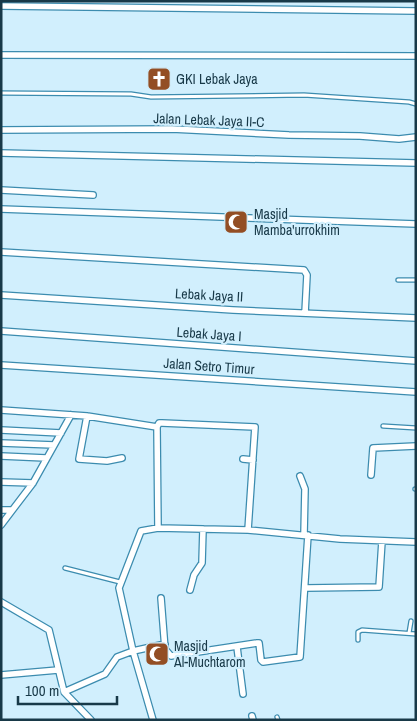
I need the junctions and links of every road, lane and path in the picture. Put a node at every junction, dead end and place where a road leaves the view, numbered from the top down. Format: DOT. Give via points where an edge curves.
graph roads {
  1 [pos="1,6"];
  2 [pos="416,11"];
  3 [pos="1,55"];
  4 [pos="416,56"];
  5 [pos="1,93"];
  6 [pos="416,104"];
  7 [pos="1,130"];
  8 [pos="416,137"];
  9 [pos="1,153"];
  10 [pos="416,163"];
  11 [pos="1,190"];
  12 [pos="93,195"];
  13 [pos="1,209"];
  14 [pos="416,224"];
  15 [pos="1,252"];
  16 [pos="398,280"];
  17 [pos="416,280"];
  18 [pos="1,294"];
  19 [pos="305,313"];
  20 [pos="416,318"];
  21 [pos="1,331"];
  22 [pos="416,361"];
  23 [pos="1,365"];
  24 [pos="416,392"];
  25 [pos="1,410"];
  26 [pos="71,415"];
  27 [pos="88,416"];
  28 [pos="383,426"];
  29 [pos="157,427"];
  30 [pos="416,428"];
  31 [pos="1,430"];
  32 [pos="61,433"];
  33 [pos="1,443"];
  34 [pos="54,445"];
  35 [pos="416,446"];
  36 [pos="1,456"];
  37 [pos="46,458"];
  38 [pos="122,458"];
  39 [pos="243,459"];
  40 [pos="253,460"];
  41 [pos="370,475"];
  42 [pos="300,476"];
  43 [pos="1,482"];
  44 [pos="33,483"];
  45 [pos="1,510"];
  46 [pos="12,510"];
  47 [pos="1,525"];
  48 [pos="158,528"];
  49 [pos="203,529"];
  50 [pos="248,530"];
  51 [pos="306,535"];
  52 [pos="382,541"];
  53 [pos="416,542"];
  54 [pos="66,568"];
  55 [pos="120,582"];
  56 [pos="306,588"];
  57 [pos="190,590"];
  58 [pos="160,598"];
  59 [pos="1,602"];
  60 [pos="410,621"];
  61 [pos="409,633"];
  62 [pos="416,634"];
  63 [pos="358,640"];
  64 [pos="165,644"];
  65 [pos="237,646"];
  66 [pos="133,651"];
  67 [pos="58,670"];
  68 [pos="1,675"];
  69 [pos="64,692"];
  70 [pos="243,694"];
  71 [pos="91,720"];
  72 [pos="153,720"];
  1 -- 2 [label="street"];
  3 -- 4 [label="street"];
  5 -- 6 [label="lane" via="170,97 304,95"];
  7 -- 8 [label="street, Jalan Lebak Jaya II-C" via="172,129 399,139"];
  9 -- 10 [label="street"];
  11 -- 12 [label="street"];
  13 -- 14 [label="street"];
  15 -- 19 [label="street" via="304,270 308,275"];
  16 -- 17 [label="lane"];
  18 -- 19 [label="street, Lebak Jaya II"];
  19 -- 20 [label="street, Lebak Jaya II"];
  21 -- 22 [label="street, Lebak Jaya I"];
  23 -- 24 [label="street, Jalan Setro Timur"];
  25 -- 26 [label="street"];
  26 -- 27 [label="street"];
  26 -- 32 [label="street"];
  27 -- 29 [label="street"];
  27 -- 38 [label="street" via="79,459 107,462"];
  28 -- 30 [label="lane"];
  29 -- 40 [label="street" via="160,423 255,427"];
  29 -- 48 [label="street"];
  31 -- 32 [label="street"];
  32 -- 34 [label="street"];
  33 -- 34 [label="street"];
  34 -- 37 [label="street"];
  35 -- 41 [label="street" via="375,447"];
  36 -- 37 [label="street"];
  37 -- 44 [label="street"];
  39 -- 40 [label="street"];
  40 -- 50 [label="street"];
  42 -- 51 [label="street" via="305,489"];
  43 -- 44 [label="street"];
  44 -- 46 [label="street"];
  45 -- 46 [label="street"];
  46 -- 47 [label="street"];
  48 -- 49 [label="street"];
  48 -- 55 [label="street" via="139,532"];
  49 -- 50 [label="street"];
  49 -- 57 [label="street" via="202,563"];
  50 -- 51 [label="street"];
  51 -- 52 [label="street"];
  51 -- 56 [label="street"];
  52 -- 53 [label="street"];
  52 -- 56 [label="street" via="379,588"];
  54 -- 55 [label="lane"];
  55 -- 66 [label="street"];
  56 -- 65 [label="street" via="300,631 301,656 263,662 258,643"];
  58 -- 64 [label="street"];
  59 -- 67 [label="street" via="49,630"];
  60 -- 61 [label="lane"];
  61 -- 62 [label="lane"];
  61 -- 63 [label="lane" via="362,630 358,632"];
  64 -- 65 [label="street" via="166,652 174,657"];
  64 -- 66 [label="street"];
  65 -- 70 [label="street"];
  66 -- 69 [label="street" via="117,657 104,674"];
  66 -- 72 [label="street"];
  67 -- 68 [label="street"];
  67 -- 69 [label="street"];
  69 -- 71 [label="street"];
}
